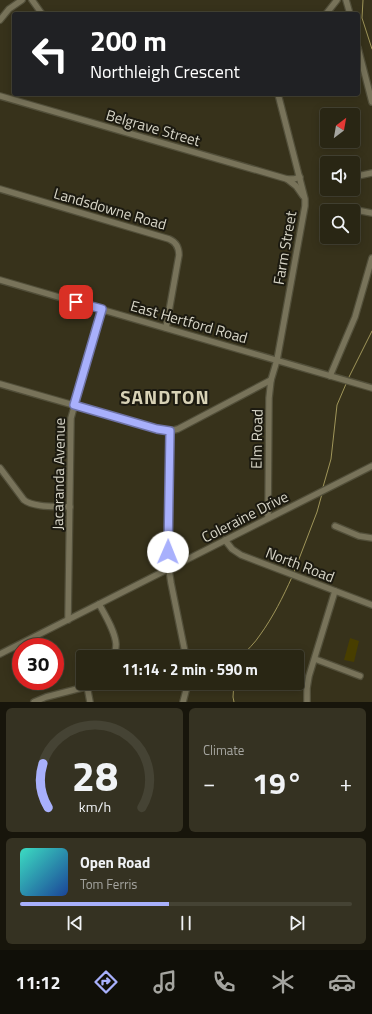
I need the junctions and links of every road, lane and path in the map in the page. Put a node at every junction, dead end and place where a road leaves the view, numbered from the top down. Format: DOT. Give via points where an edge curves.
graph roads {
  1 [pos="22,0"];
  2 [pos="32,0"];
  3 [pos="337,0"];
  4 [pos="346,0"];
  5 [pos="41,12"];
  6 [pos="328,12"];
  7 [pos="349,12"];
  8 [pos="0,20"];
  9 [pos="360,56"];
  10 [pos="0,96"];
  11 [pos="279,96"];
  12 [pos="372,102"];
  13 [pos="372,172"];
  14 [pos="360,175"];
  15 [pos="300,177"];
  16 [pos="287,179"];
  17 [pos="0,189"];
  18 [pos="305,199"];
  19 [pos="360,210"];
  20 [pos="372,212"];
  21 [pos="372,258"];
  22 [pos="0,280"];
  23 [pos="102,309"];
  24 [pos="166,328"];
  25 [pos="277,360"];
  26 [pos="330,376"];
  27 [pos="271,380"];
  28 [pos="0,384"];
  29 [pos="372,388"];
  30 [pos="74,405"];
  31 [pos="170,431"];
  32 [pos="372,466"];
  33 [pos="0,468"];
  34 [pos="70,507"];
  35 [pos="268,518"];
  36 [pos="335,526"];
  37 [pos="372,538"];
  38 [pos="225,540"];
  39 [pos="169,568"];
  40 [pos="335,592"];
  41 [pos="99,604"];
  42 [pos="372,605"];
  43 [pos="68,620"];
  44 [pos="115,650"];
  45 [pos="185,650"];
  46 [pos="0,654"];
  47 [pos="315,658"];
  48 [pos="360,676"];
  49 [pos="76,689"];
  50 [pos="88,690"];
  51 [pos="186,690"];
  52 [pos="34,702"];
  53 [pos="90,702"];
  54 [pos="183,702"];
  55 [pos="307,702"];
  1 -- 8 [label="street" via="9,9"];
  2 -- 5 [label="street"];
  3 -- 6 [label="street"];
  4 -- 7 [label="street"];
  9 -- 12 [label="street"];
  10 -- 16 [label="street, Belgrave Street"];
  11 -- 15 [label="street, Farm Street"];
  13 -- 14 [label="street"];
  15 -- 16 [label="street, Belgrave Street"];
  15 -- 18 [label="street, Farm Street"];
  16 -- 18 [label="street" via="296,186"];
  17 -- 24 [label="street, Landsdowne Road" via="169,238 174,242 178,246 179,254"];
  18 -- 25 [label="street, Farm Street"];
  19 -- 20 [label="street"];
  21 -- 26 [label="street" via="354,320"];
  22 -- 23 [label="street, East Hertford Road"];
  23 -- 24 [label="street, East Hertford Road"];
  23 -- 30 [label="street, Jacaranda Avenue"];
  24 -- 25 [label="street, East Hertford Road"];
  25 -- 26 [label="street, East Hertford Road"];
  25 -- 27 [label="street, Elm Road"];
  26 -- 29 [label="street, East Hertford Road"];
  27 -- 31 [label="street"];
  27 -- 35 [label="street, Elm Road"];
  28 -- 30 [label="street"];
  30 -- 31 [label="street"];
  30 -- 34 [label="street, Jacaranda Avenue" via="70,425"];
  31 -- 39 [label="street"];
  32 -- 35 [label="street, Coleraine Drive"];
  33 -- 34 [label="street" via="29,504"];
  34 -- 43 [label="street, Jacaranda Avenue"];
  35 -- 38 [label="street, Coleraine Drive"];
  36 -- 37 [label="street" via="359,536"];
  38 -- 39 [label="street, Coleraine Drive"];
  38 -- 40 [label="street, North Road" via="241,555"];
  39 -- 41 [label="street, Coleraine Drive"];
  39 -- 45 [label="street"];
  40 -- 42 [label="street, North Road"];
  40 -- 47 [label="street"];
  41 -- 43 [label="street, Coleraine Drive"];
  41 -- 44 [label="street" via="113,634"];
  43 -- 46 [label="street, Coleraine Drive"];
  47 -- 48 [label="street"];
  47 -- 55 [label="street" via="307,688"];
  49 -- 52 [label="street"];
  50 -- 53 [label="street"];
  51 -- 54 [label="street"];
}
